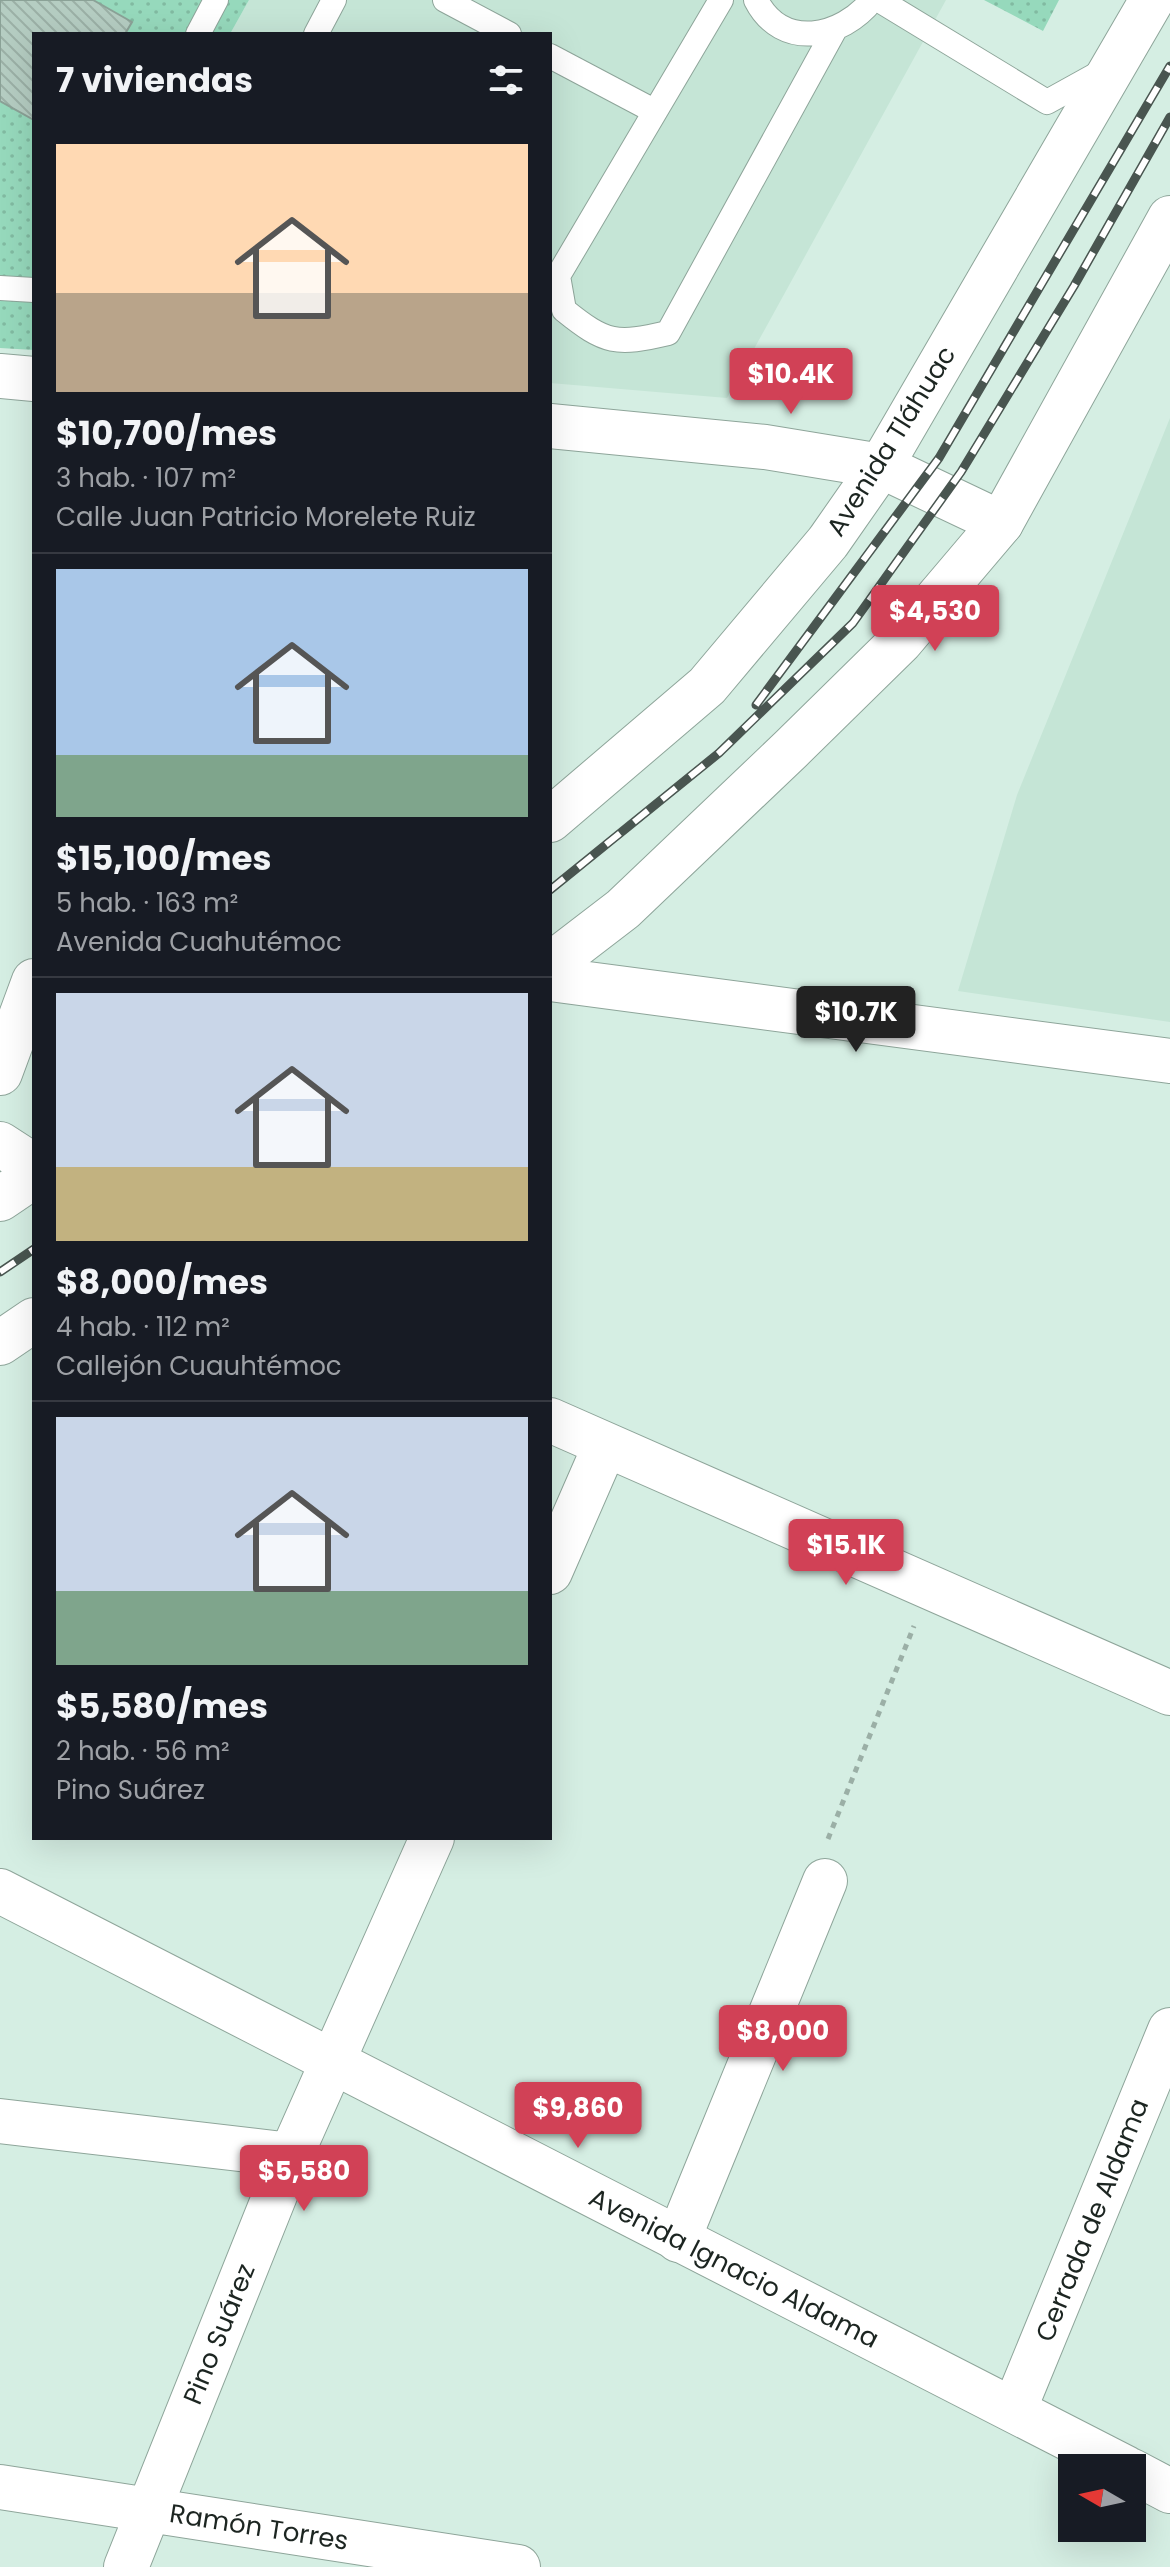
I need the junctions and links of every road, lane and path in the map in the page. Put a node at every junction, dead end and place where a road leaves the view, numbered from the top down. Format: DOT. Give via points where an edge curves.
graph roads {
  1 [pos="216,0"];
  2 [pos="334,0"];
  3 [pos="445,0"];
  4 [pos="721,0"];
  5 [pos="756,0"];
  6 [pos="872,0"];
  7 [pos="879,0"];
  8 [pos="1152,0"];
  9 [pos="834,31"];
  10 [pos="199,32"];
  11 [pos="317,32"];
  12 [pos="505,32"];
  13 [pos="552,57"];
  14 [pos="1115,64"];
  15 [pos="654,111"];
  16 [pos="1170,218"];
  17 [pos="0,288"];
  18 [pos="32,290"];
  19 [pos="0,376"];
  20 [pos="32,379"];
  21 [pos="552,426"];
  22 [pos="881,466"];
  23 [pos="1001,523"];
  24 [pos="552,818"];
  25 [pos="552,963"];
  26 [pos="552,979"];
  27 [pos="32,986"];
  28 [pos="1170,1061"];
  29 [pos="0,1073"];
  30 [pos="0,1144"];
  31 [pos="32,1165"];
  32 [pos="32,1177"];
  33 [pos="0,1199"];
  34 [pos="32,1321"];
  35 [pos="0,1343"];
  36 [pos="552,1421"];
  37 [pos="605,1446"];
  38 [pos="552,1567"];
  39 [pos="930,1586"];
  40 [pos="1170,1693"];
  41 [pos="431,1840"];
  42 [pos="825,1881"];
  43 [pos="0,1891"];
  44 [pos="1170,2030"];
  45 [pos="332,2062"];
  46 [pos="0,2121"];
  47 [pos="291,2155"];
  48 [pos="678,2240"];
  49 [pos="1014,2410"];
  50 [pos="1099,2454"];
  51 [pos="1146,2478"];
  52 [pos="0,2487"];
  53 [pos="1170,2491"];
  54 [pos="149,2510"];
  55 [pos="126,2567"];
  56 [pos="518,2567"];
  1 -- 10 [label="lane"];
  2 -- 11 [label="lane"];
  3 -- 12 [label="lane"];
  4 -- 15 [label="lane"];
  5 -- 9 [label="lane" via="782,26 807,34"];
  6 -- 9 [label="lane" via="858,18"];
  7 -- 14 [label="lane" via="1047,102"];
  8 -- 14 [label="street, Avenida Tláhuac"];
  9 -- 15 [label="lane" via="668,333 631,342 596,336 564,310 558,276"];
  13 -- 15 [label="lane"];
  14 -- 22 [label="street, Avenida Tláhuac"];
  16 -- 23 [label="street"];
  17 -- 18 [label="lane"];
  19 -- 20 [label="street"];
  21 -- 22 [label="street" via="765,447"];
  22 -- 23 [label="street"];
  22 -- 24 [label="street, Avenida Tláhuac" via="828,542 707,686"];
  23 -- 25 [label="street" via="901,641 791,749 623,909"];
  26 -- 28 [label="street"];
  27 -- 29 [label="street"];
  30 -- 31 [label="street"];
  32 -- 33 [label="street"];
  34 -- 35 [label="street"];
  36 -- 37 [label="street"];
  37 -- 38 [label="street"];
  37 -- 39 [label="street"];
  39 -- 40 [label="street"];
  39 -- 42 [label="path" via="813,1876"];
  41 -- 45 [label="street, Pino Suárez"];
  42 -- 48 [label="street"];
  43 -- 45 [label="street, Avenida Ignacio Aldama"];
  44 -- 49 [label="street, Cerrada de Aldama"];
  45 -- 47 [label="street, Pino Suárez"];
  45 -- 48 [label="street, Avenida Ignacio Aldama"];
  46 -- 47 [label="street"];
  47 -- 54 [label="street, Pino Suárez"];
  48 -- 49 [label="street, Avenida Ignacio Aldama"];
  49 -- 50 [label="street, Avenida Ignacio Aldama"];
  51 -- 53 [label="street"];
  52 -- 54 [label="street, Ramón Torres"];
  54 -- 55 [label="street, Pino Suárez"];
  54 -- 56 [label="street, Ramón Torres"];
}
